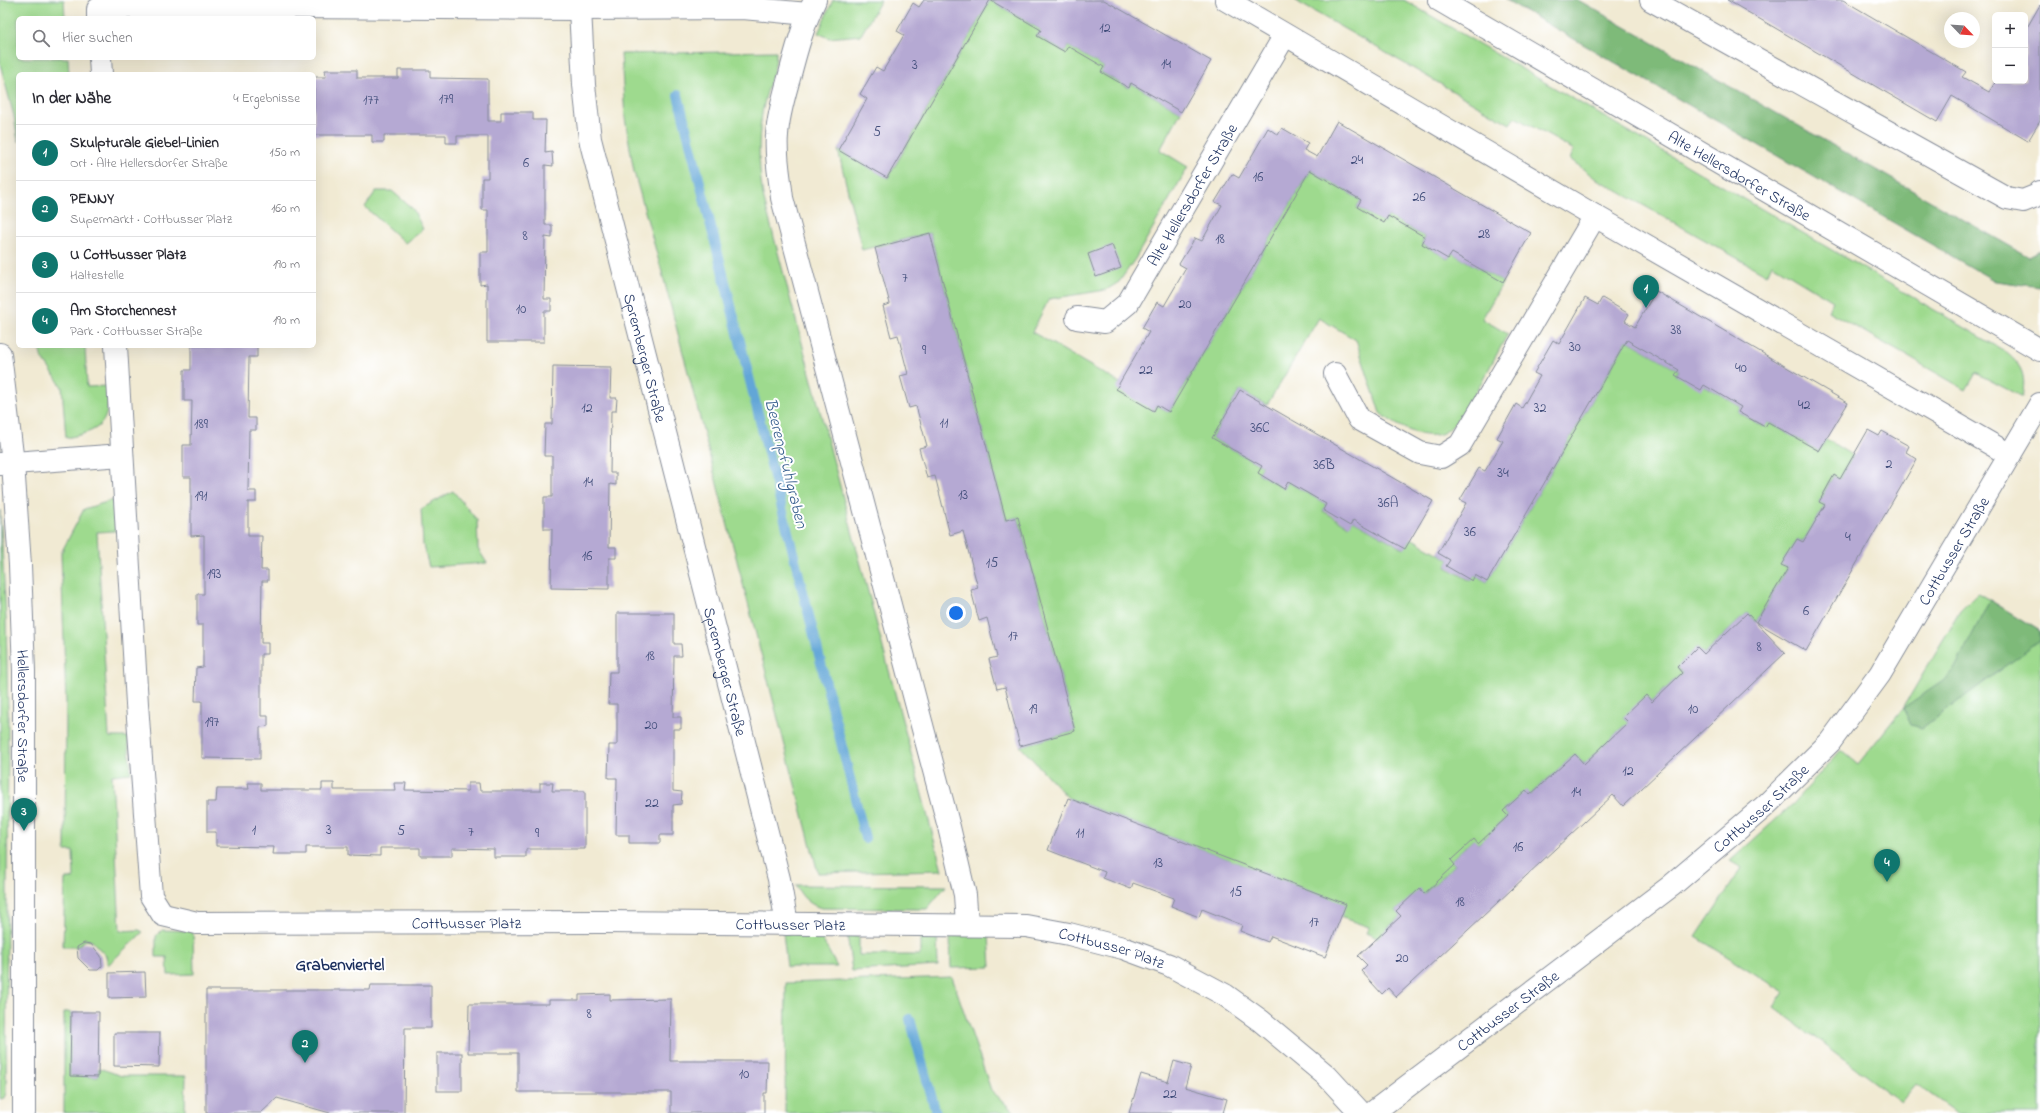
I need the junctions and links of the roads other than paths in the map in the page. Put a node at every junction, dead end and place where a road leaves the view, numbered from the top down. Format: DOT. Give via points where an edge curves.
graph roads {
  1 [pos="1226,0"];
  2 [pos="1439,0"];
  3 [pos="1652,0"];
  4 [pos="812,7"];
  5 [pos="580,9"];
  6 [pos="98,16"];
  7 [pos="1286,35"];
  8 [pos="100,60"];
  9 [pos="101,72"];
  10 [pos="2039,194"];
  11 [pos="1595,216"];
  12 [pos="1077,318"];
  13 [pos="116,348"];
  14 [pos="2040,350"];
  15 [pos="0,354"];
  16 [pos="1335,374"];
  17 [pos="2040,404"];
  18 [pos="122,455"];
  19 [pos="2010,455"];
  20 [pos="6,464"];
  21 [pos="787,924"];
  22 [pos="967,924"];
  23 [pos="24,1113"];
  24 [pos="1361,1113"];
  25 [pos="1372,1113"];
  1 -- 7 [label="street"];
  2 -- 14 [label="street, Alte Hellersdorfer Straße"];
  3 -- 10 [label="street" via="2007,198 2023,201"];
  4 -- 5 [label="street"];
  4 -- 22 [label="street" via="798,43 777,135 782,198 949,827 965,895"];
  5 -- 6 [label="street" via="159,6 98,9"];
  5 -- 21 [label="street, Spremberger Straße" via="590,139 779,879"];
  7 -- 11 [label="street"];
  7 -- 12 [label="street, Alte Hellersdorfer Straße" via="1128,303 1104,322"];
  8 -- 9 [label="street"];
  11 -- 16 [label="street" via="1460,445 1441,457 1420,452 1360,419"];
  11 -- 19 [label="street"];
  13 -- 18 [label="street"];
  15 -- 20 [label="street, Hellersdorfer Straße"];
  17 -- 19 [label="street, Cottbusser Straße"];
  18 -- 20 [label="street"];
  18 -- 21 [label="street, Cottbusser Platz" via="151,896 163,915 197,922"];
  19 -- 25 [label="street, Cottbusser Straße" via="1880,674 1830,742 1765,806 1671,886"];
  20 -- 23 [label="street, Hellersdorfer Straße" via="20,566 24,671"];
  21 -- 22 [label="street, Cottbusser Platz"];
  22 -- 24 [label="street, Cottbusser Platz" via="1026,926 1070,934 1123,948 1169,965 1225,995 1261,1021 1327,1076"];
}
